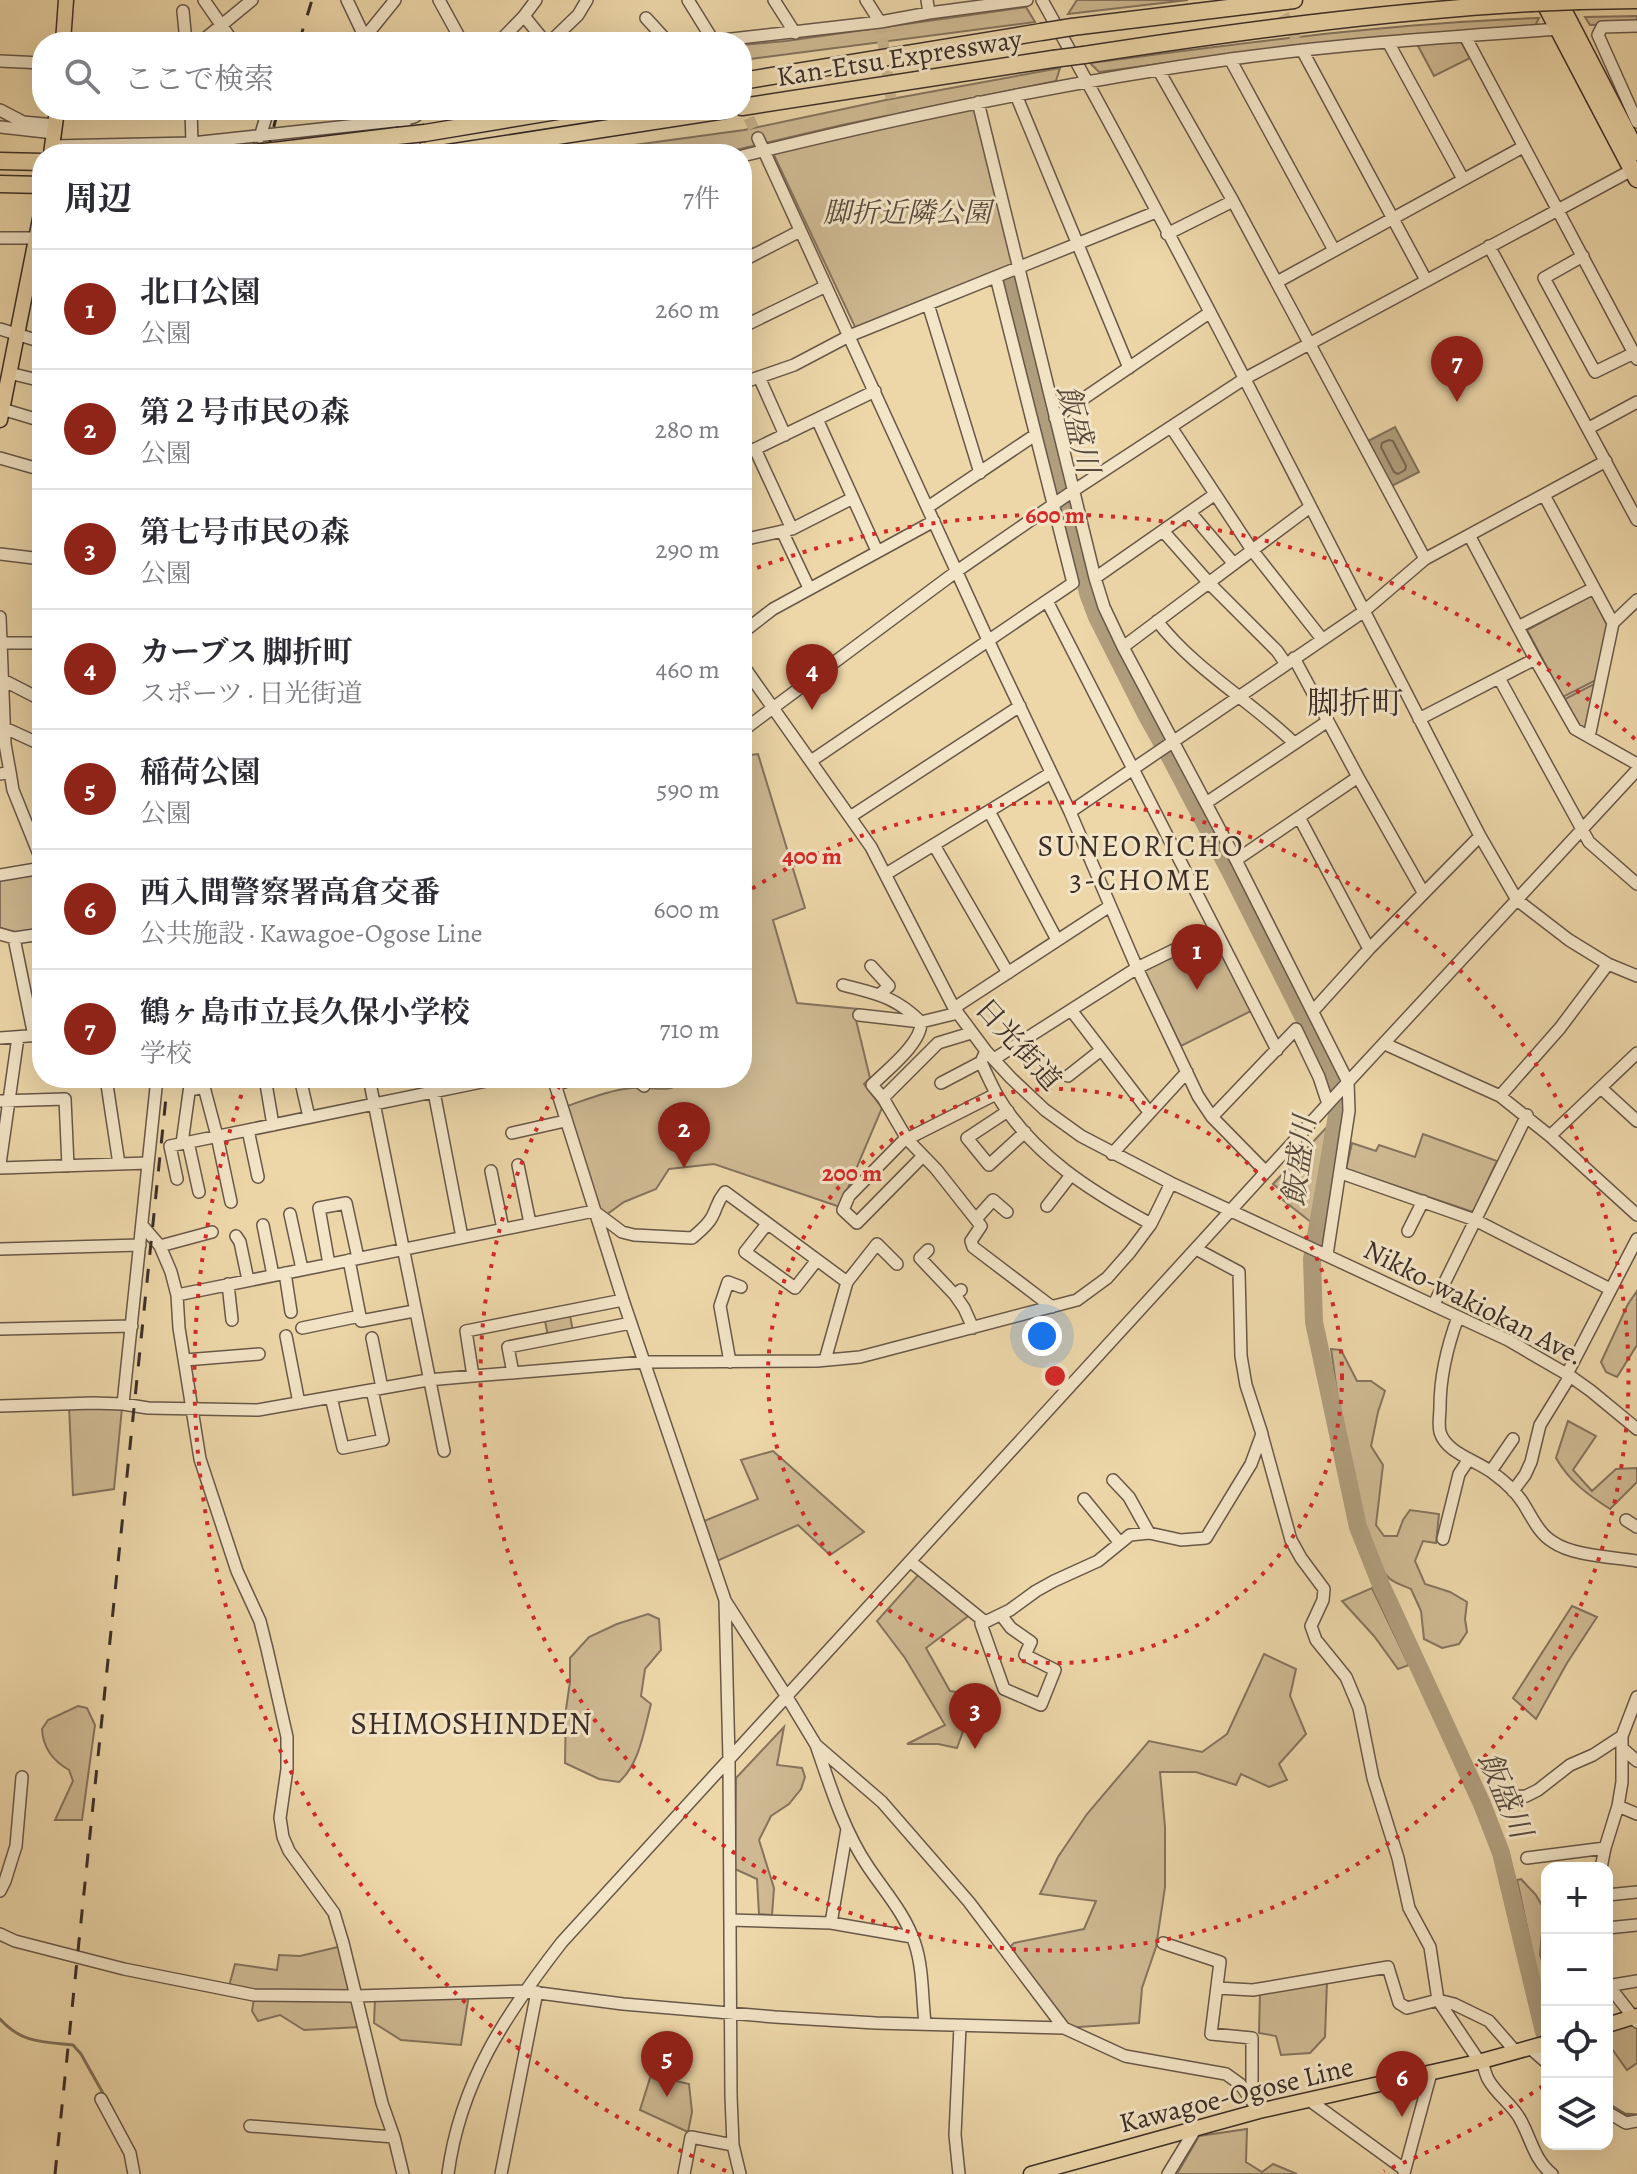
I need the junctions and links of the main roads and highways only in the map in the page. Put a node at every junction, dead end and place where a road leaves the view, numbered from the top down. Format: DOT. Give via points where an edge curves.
graph roads {
  1 [pos="66,0"];
  2 [pos="1294,0"];
  3 [pos="1566,0"];
  4 [pos="1637,0"];
  5 [pos="1537,2"];
  6 [pos="64,32"];
  7 [pos="752,79"];
  8 [pos="752,105"];
  9 [pos="503,120"];
  10 [pos="661,120"];
  11 [pos="332,144"];
  12 [pos="506,144"];
  13 [pos="1636,147"];
  14 [pos="0,161"];
  15 [pos="32,162"];
  16 [pos="1634,174"];
  17 [pos="0,184"];
  18 [pos="32,185"];
  19 [pos="32,262"];
  20 [pos="1,414"];
  21 [pos="1636,2018"];
  22 [pos="1613,2024"];
  23 [pos="1541,2045"];
  24 [pos="1031,2174"];
  1 -- 6 [label="main road"];
  2 -- 7 [label="highway, Kan-Etsu Expressway, bridge" via="1072,27"];
  3 -- 4 [label="highway, Kan-Etsu Expressway"];
  3 -- 5 [label="highway, Kan-Etsu Expressway, bridge"];
  3 -- 13 [label="highway" via="1602,85"];
  5 -- 8 [label="highway, Kan-Etsu Expressway, bridge" via="1231,32"];
  5 -- 16 [label="highway" via="1559,29"];
  9 -- 11 [label="highway, bridge"];
  10 -- 12 [label="highway"];
  14 -- 15 [label="highway"];
  17 -- 18 [label="highway"];
  19 -- 20 [label="main road"];
  21 -- 22 [label="main road"];
  23 -- 24 [label="main road, Kawagoe-Ogose Line" via="1309,2100 1255,2105 1196,2128"];
}
